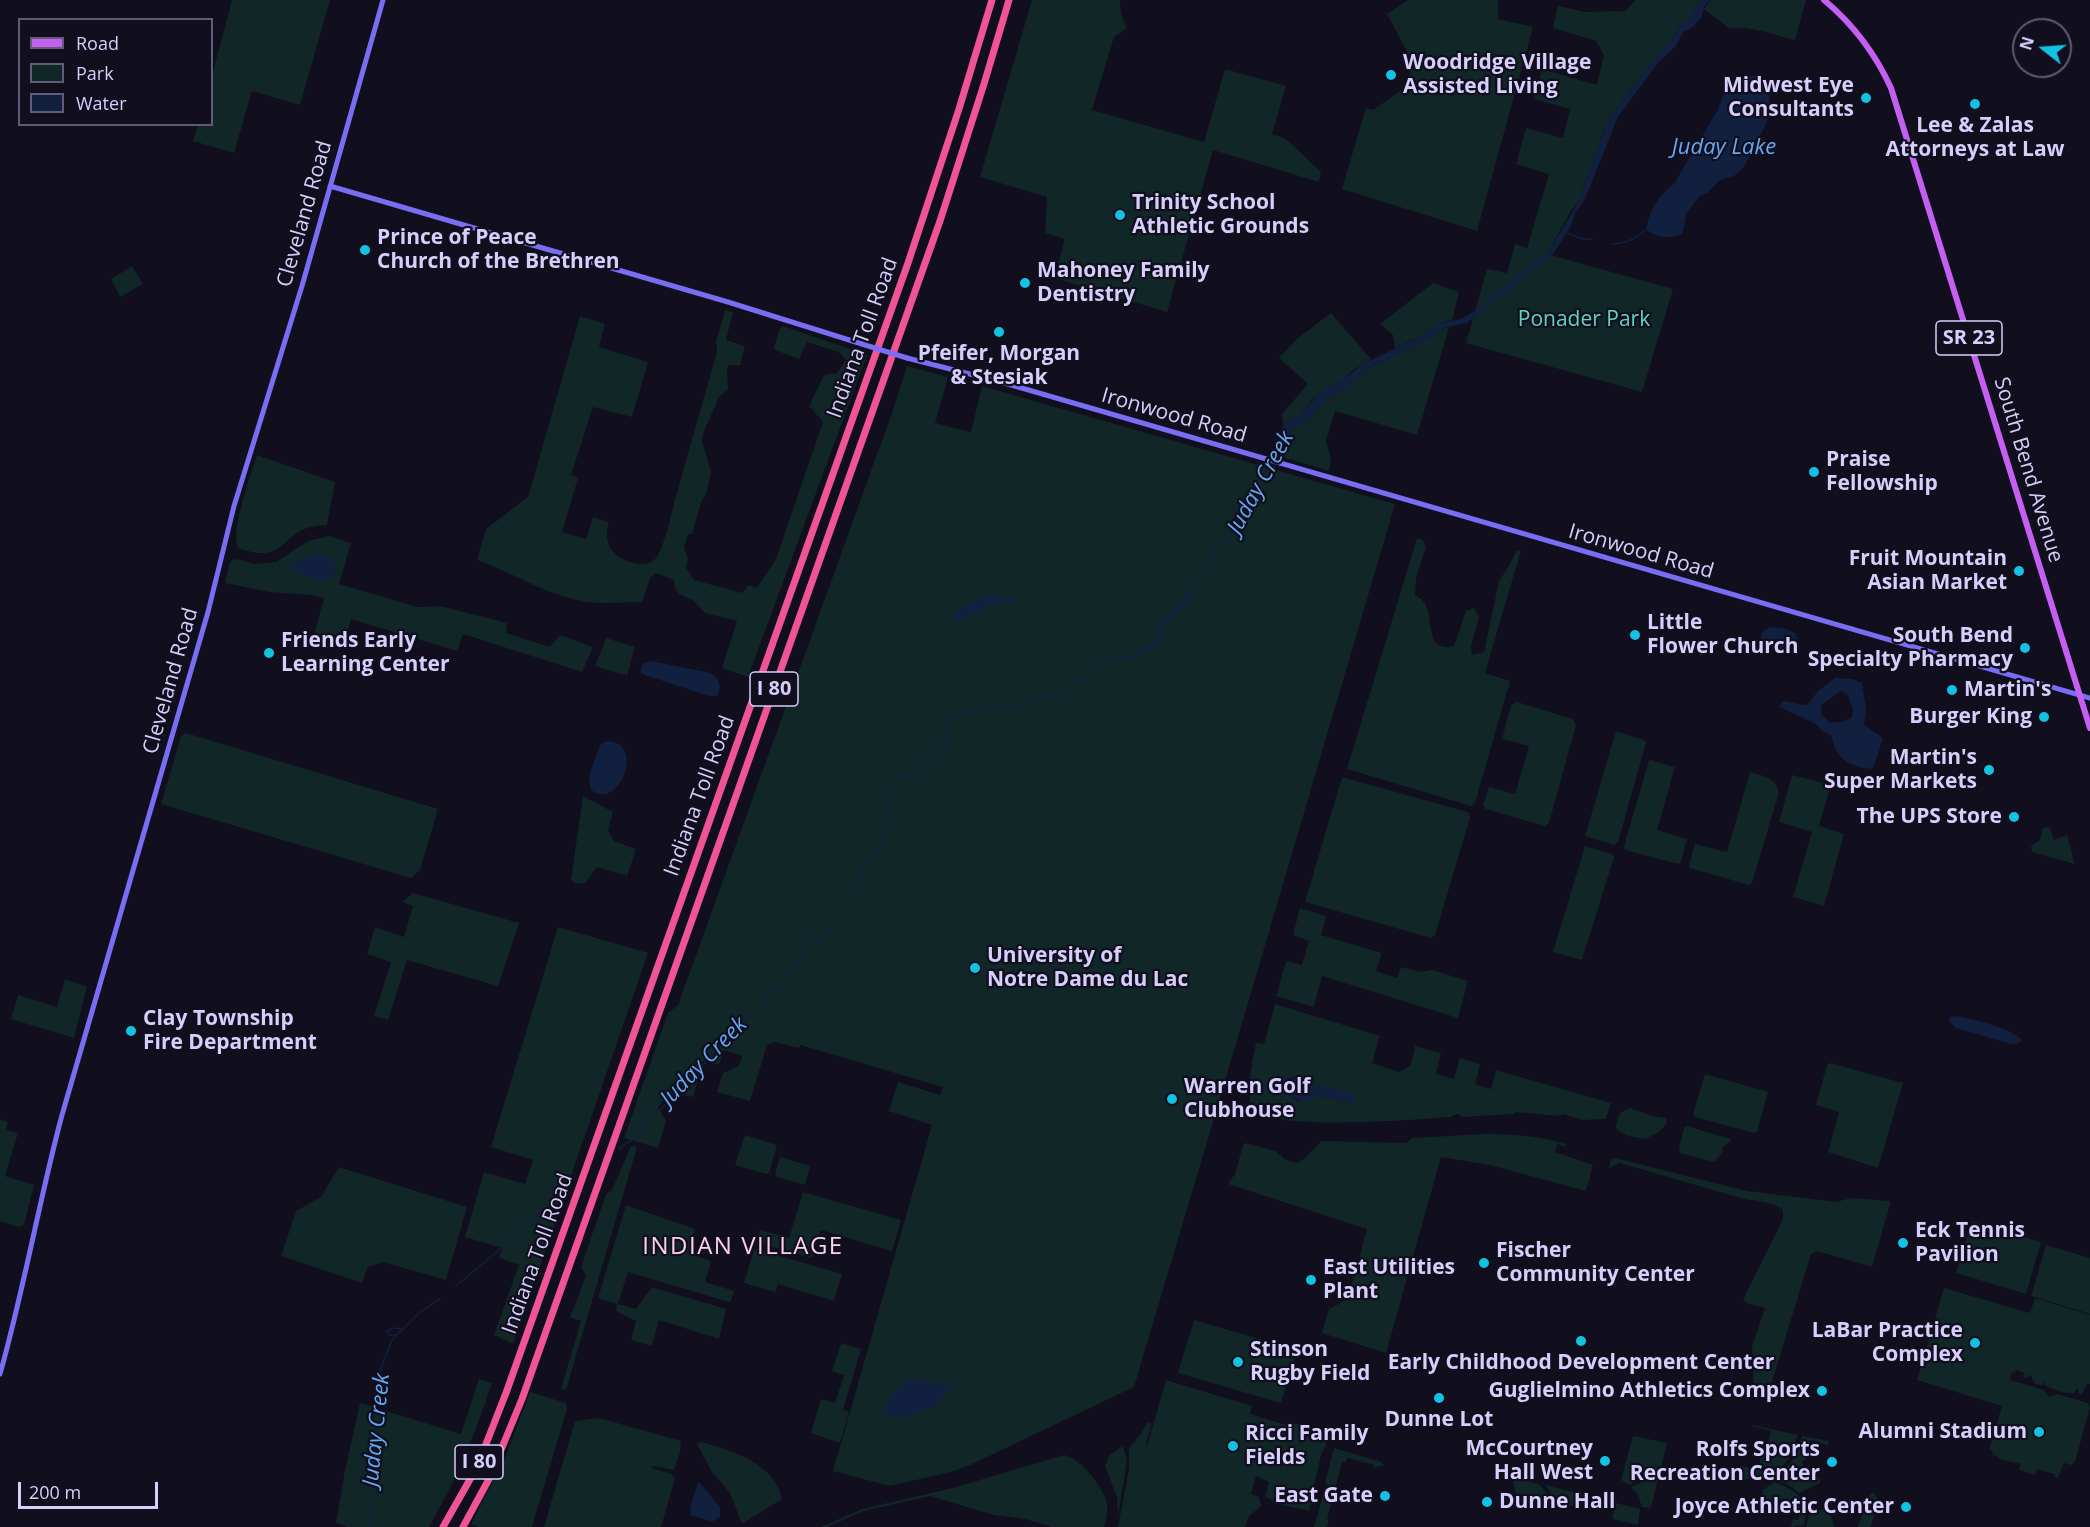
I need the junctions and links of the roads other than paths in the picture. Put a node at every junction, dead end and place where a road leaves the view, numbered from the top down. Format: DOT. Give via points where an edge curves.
graph roads {
  1 [pos="383,0"];
  2 [pos="992,0"];
  3 [pos="1009,0"];
  4 [pos="1824,0"];
  5 [pos="330,186"];
  6 [pos="2079,695"];
  7 [pos="2090,698"];
  8 [pos="2090,728"];
  9 [pos="0,1374"];
  10 [pos="443,1527"];
  11 [pos="463,1527"];
  1 -- 5 [label="main road, Cleveland Road"];
  2 -- 10 [label="highway, Indiana Toll Road / I 80" via="908,263 506,1393 477,1467"];
  3 -- 11 [label="highway, Indiana Toll Road / I 80" via="936,231 522,1399 489,1479"];
  4 -- 6 [label="main road, South Bend Avenue / SR 23" via="1860,35 1891,88"];
  5 -- 6 [label="main road, Ironwood Road, bridge" via="907,358"];
  5 -- 9 [label="main road, Cleveland Road" via="242,478 208,612 62,1115"];
  6 -- 7 [label="main road, Ironwood Road"];
  6 -- 8 [label="main road, South Bend Avenue / SR 23"];
}
